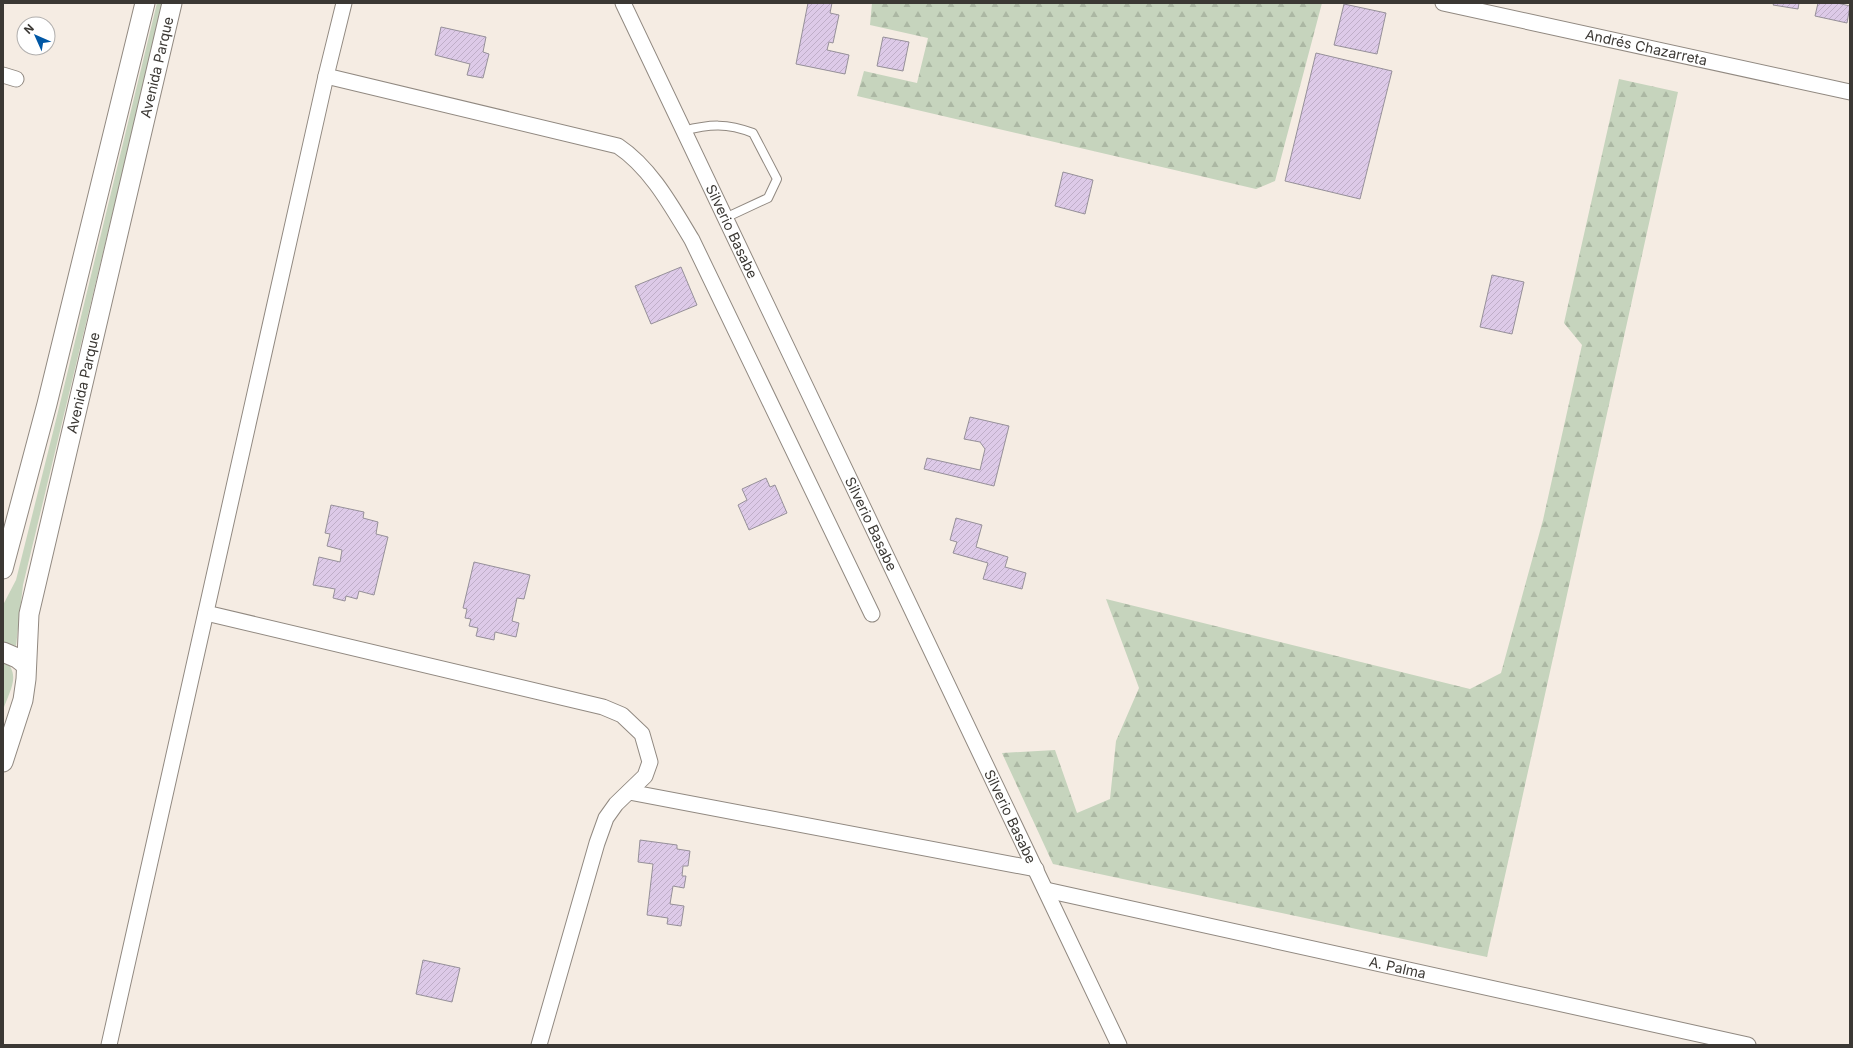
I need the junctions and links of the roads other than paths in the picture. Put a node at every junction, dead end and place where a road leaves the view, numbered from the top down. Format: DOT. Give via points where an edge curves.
graph roads {
  1 [pos="145,3"];
  2 [pos="172,3"];
  3 [pos="344,3"];
  4 [pos="623,3"];
  5 [pos="1442,3"];
  6 [pos="326,76"];
  7 [pos="1850,92"];
  8 [pos="683,130"];
  9 [pos="725,218"];
  10 [pos="3,569"];
  11 [pos="206,613"];
  12 [pos="872,614"];
  13 [pos="3,652"];
  14 [pos="26,666"];
  15 [pos="10,722"];
  16 [pos="3,762"];
  17 [pos="629,792"];
  18 [pos="1036,869"];
  19 [pos="1046,890"];
  20 [pos="110,1045"];
  21 [pos="539,1045"];
  22 [pos="1119,1045"];
  23 [pos="1748,1045"];
  1 -- 10 [label="street, Avenida Parque" via="45,412"];
  2 -- 14 [label="street, Avenida Parque" via="29,614"];
  3 -- 6 [label="street"];
  4 -- 8 [label="street, Silverio Basabe"];
  5 -- 7 [label="street, Andrés Chazarreta"];
  6 -- 11 [label="street"];
  6 -- 12 [label="street" via="618,146 633,156 692,240"];
  8 -- 9 [label="street, Silverio Basabe"];
  8 -- 9 [label="lane" via="704,125 735,126 753,133 777,179 768,198"];
  9 -- 18 [label="street, Silverio Basabe"];
  11 -- 17 [label="street" via="603,707 622,715 642,734 650,762 644,776"];
  11 -- 20 [label="street"];
  13 -- 14 [label="street" via="17,658"];
  14 -- 15 [label="street, Avenida Parque" via="23,700"];
  15 -- 16 [label="street, Avenida Parque"];
  17 -- 18 [label="street"];
  17 -- 21 [label="street" via="606,818 601,831"];
  18 -- 19 [label="street, Silverio Basabe"];
  19 -- 22 [label="street, Silverio Basabe"];
  19 -- 23 [label="street, A. Palma"];
}
